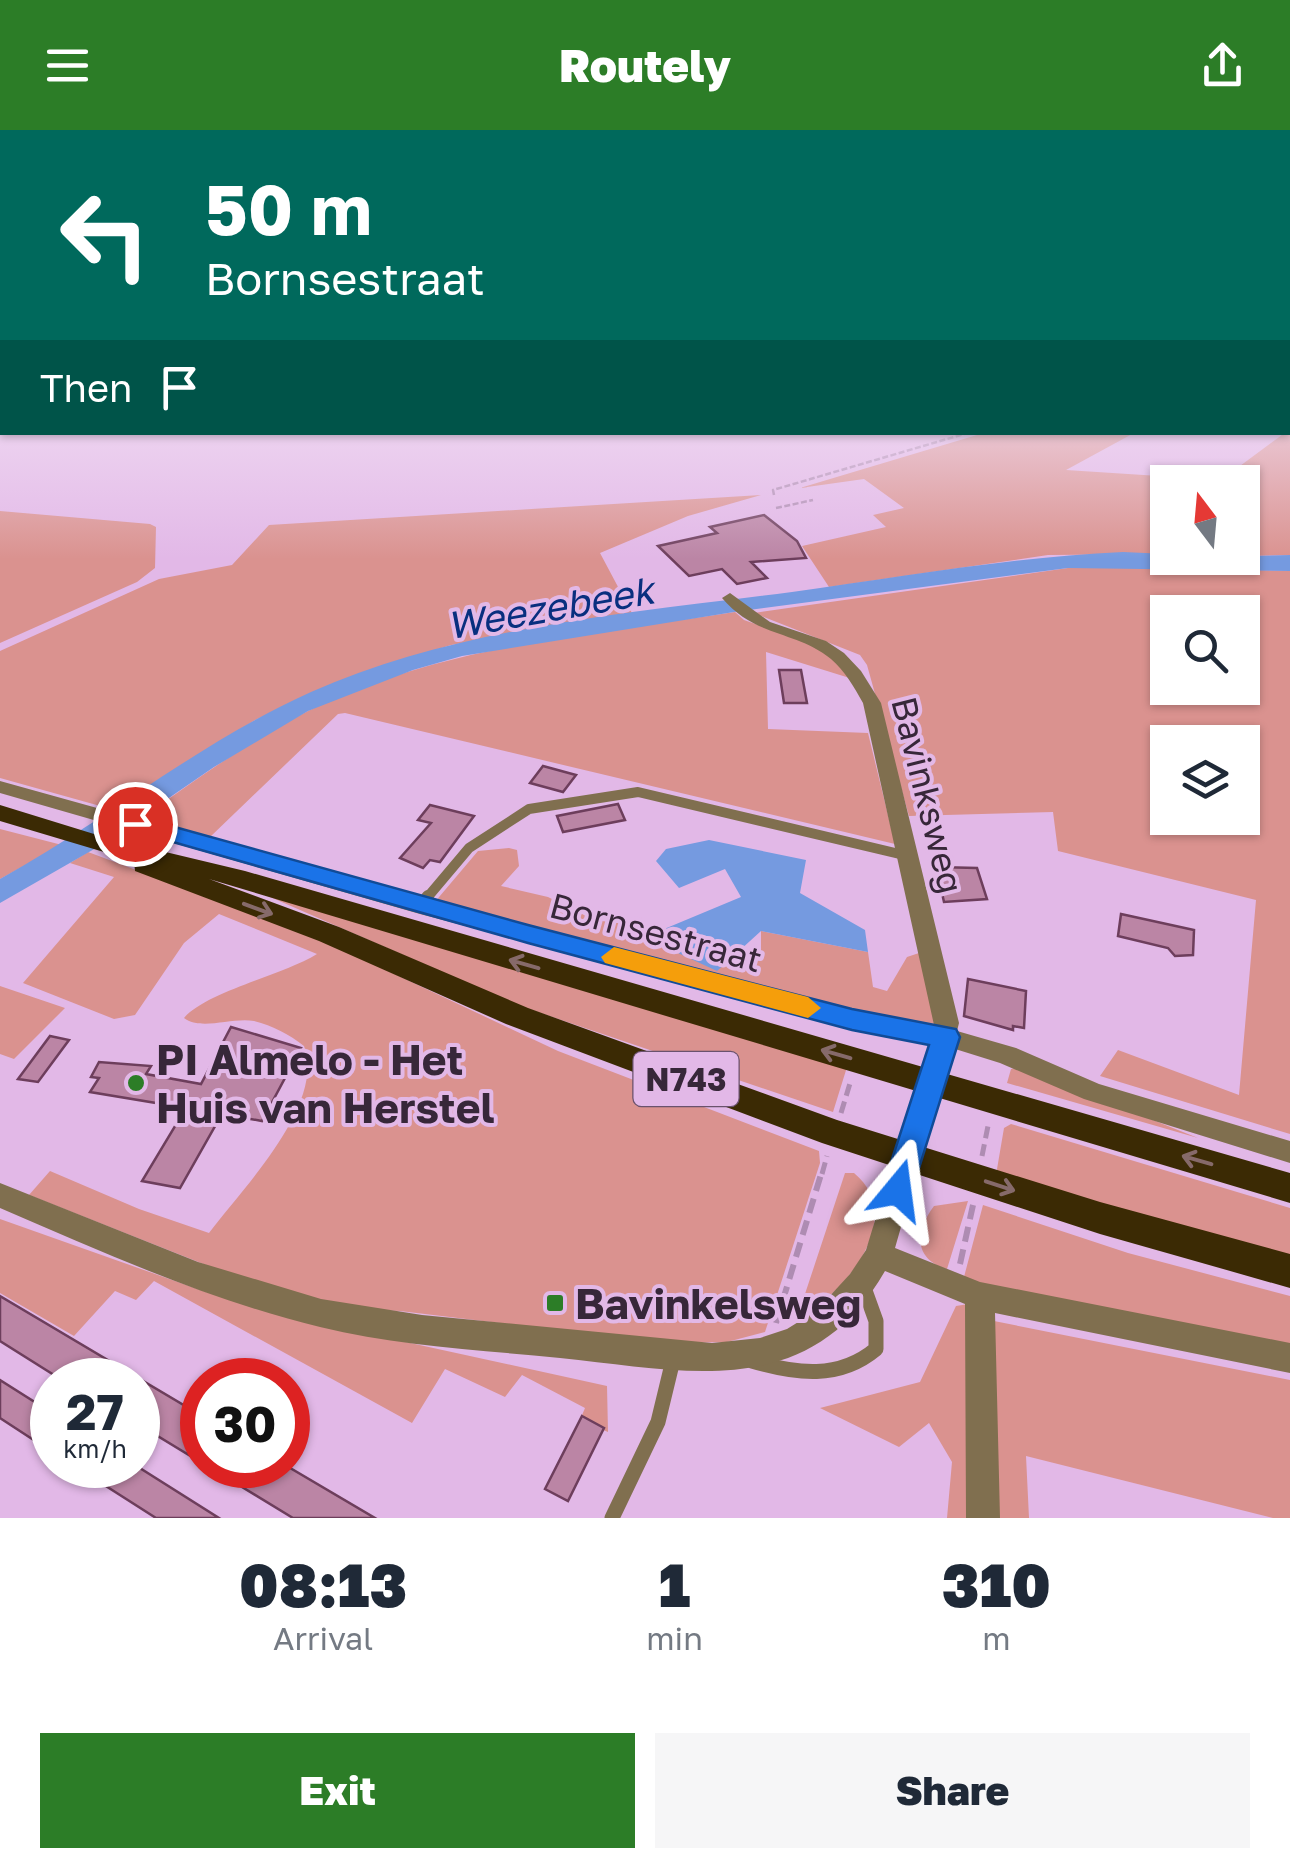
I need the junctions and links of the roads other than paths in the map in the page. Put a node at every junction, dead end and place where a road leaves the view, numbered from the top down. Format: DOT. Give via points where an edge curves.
graph roads {
  1 [pos="736,605"];
  2 [pos="0,788"];
  3 [pos="0,813"];
  4 [pos="103,845"];
  5 [pos="909,856"];
  6 [pos="420,906"];
  7 [pos="946,1037"];
  8 [pos="930,1082"];
  9 [pos="1290,1152"];
  10 [pos="907,1158"];
  11 [pos="1290,1188"];
  12 [pos="0,1195"];
  13 [pos="880,1255"];
  14 [pos="1290,1271"];
  15 [pos="863,1284"];
  16 [pos="980,1296"];
  17 [pos="674,1355"];
  18 [pos="737,1356"];
  19 [pos="1290,1358"];
  20 [pos="612,1518"];
  21 [pos="982,1518"];
  1 -- 5 [label="street, Bavinksweg" via="826,645 858,675 872,703"];
  2 -- 6 [label="street, Bornsestraat"];
  3 -- 4 [label="main road, N743"];
  8 -- 4 [label="main road, N743, one-way" via="236,877"];
  4 -- 10 [label="main road, N743, one-way" via="517,1016"];
  5 -- 6 [label="lane" via="638,792 529,809 500,824 469,848"];
  5 -- 7 [label="street, Bavinksweg" via="946,1007"];
  6 -- 7 [label="street, Bornsestraat" via="852,1019"];
  7 -- 8 [label="street, Bavinksweg"];
  7 -- 9 [label="street, Bornsestraat" via="1093,1092"];
  8 -- 10 [label="street"];
  11 -- 8 [label="main road, N743, one-way"];
  10 -- 13 [label="street"];
  10 -- 14 [label="main road, N743, one-way"];
  12 -- 17 [label="street" via="189,1275 324,1313"];
  13 -- 15 [label="street"];
  13 -- 16 [label="street"];
  15 -- 18 [label="street" via="838,1312 781,1347"];
  15 -- 18 [label="lane" via="876,1322 876,1349 864,1362 788,1373"];
  16 -- 19 [label="street"];
  16 -- 21 [label="street"];
  17 -- 18 [label="street"];
  17 -- 20 [label="lane" via="658,1422"];
}
